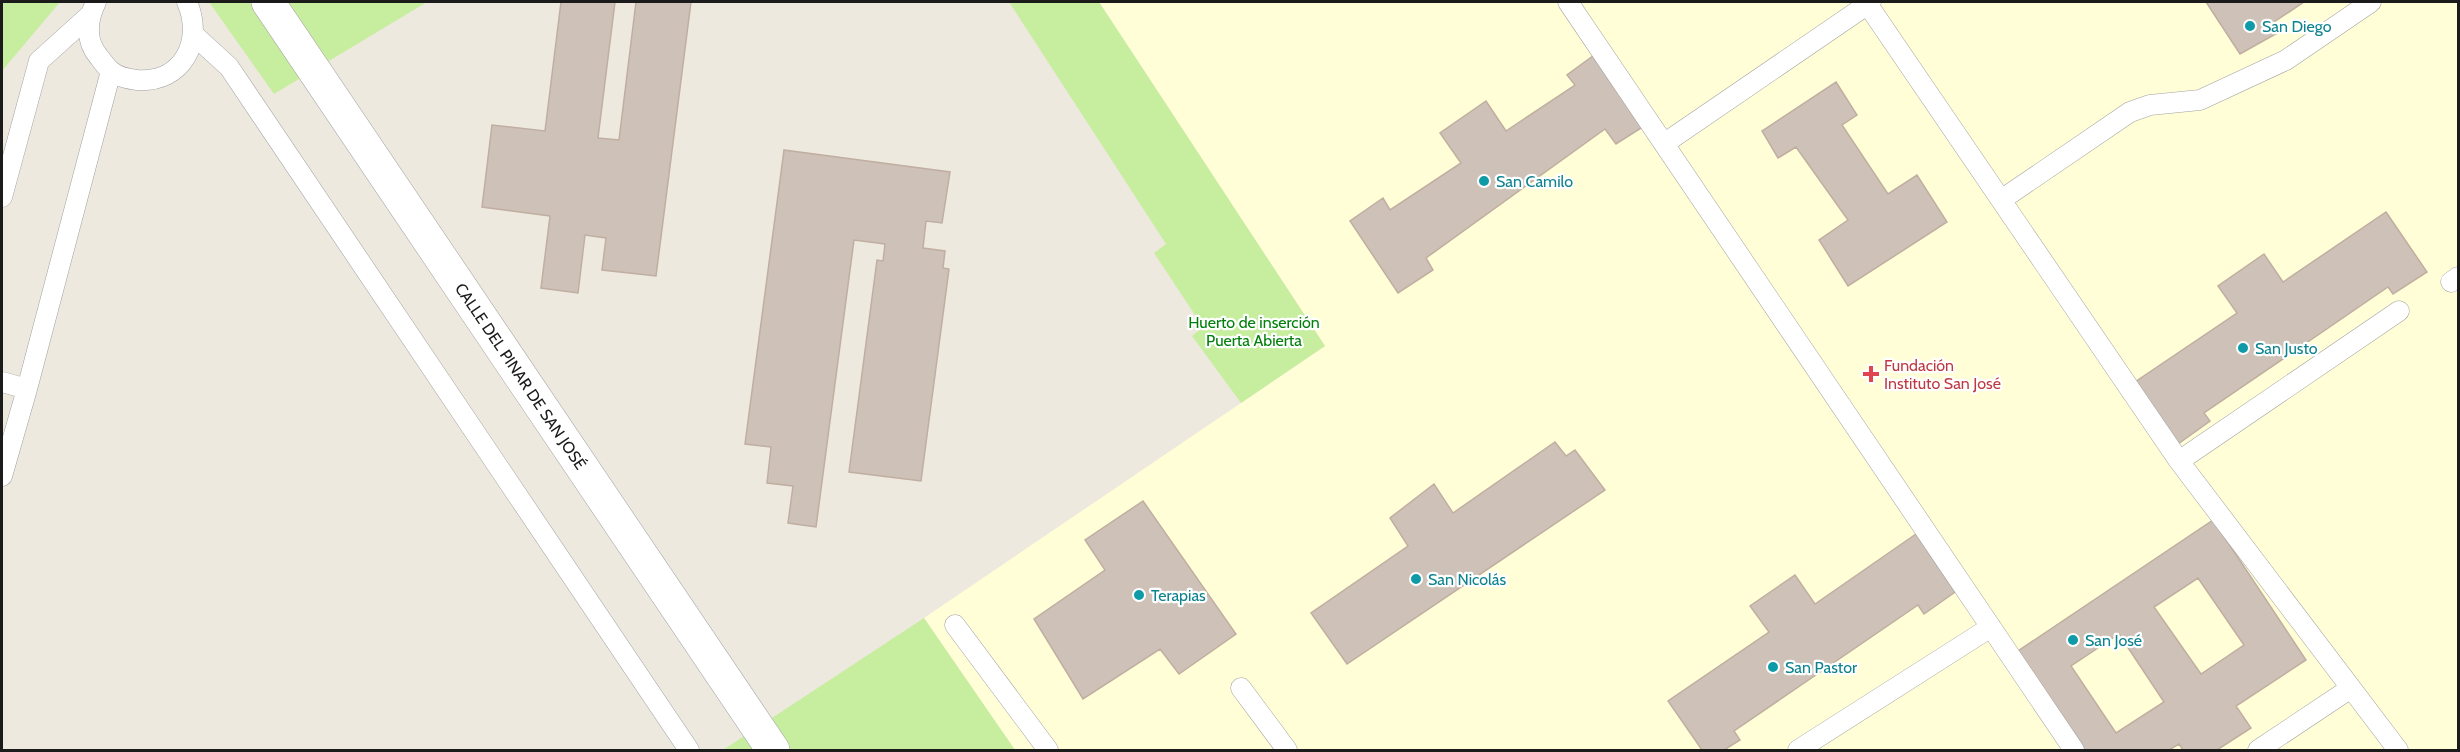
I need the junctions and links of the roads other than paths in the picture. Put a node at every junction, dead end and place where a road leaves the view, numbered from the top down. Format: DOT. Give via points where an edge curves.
graph roads {
  1 [pos="187,2"];
  2 [pos="268,2"];
  3 [pos="1868,2"];
  4 [pos="2371,2"];
  5 [pos="1576,4"];
  6 [pos="93,8"];
  7 [pos="194,35"];
  8 [pos="111,71"];
  9 [pos="1665,143"];
  10 [pos="2,197"];
  11 [pos="2001,200"];
  12 [pos="2399,311"];
  13 [pos="2,382"];
  14 [pos="27,389"];
  15 [pos="2179,461"];
  16 [pos="2,476"];
  17 [pos="955,625"];
  18 [pos="1991,627"];
  19 [pos="1241,688"];
  20 [pos="2350,688"];
  21 [pos="689,750"];
  22 [pos="773,750"];
  23 [pos="1048,750"];
  24 [pos="1287,750"];
  25 [pos="1798,750"];
  26 [pos="2074,750"];
  27 [pos="2258,750"];
  28 [pos="2398,750"];
  1 -- 7 [label="lane" via="194,17"];
  2 -- 22 [label="street, CALLE DEL PINAR DE SAN JOSÉ"];
  3 -- 9 [label="lane"];
  3 -- 11 [label="lane"];
  4 -- 11 [label="lane" via="2286,60 2200,100 2150,105 2130,112"];
  5 -- 9 [label="lane"];
  6 -- 8 [label="lane" via="88,33 93,51"];
  6 -- 10 [label="lane" via="39,61"];
  7 -- 8 [label="lane" via="189,52 177,68 164,76 128,79"];
  7 -- 21 [label="lane" via="229,67"];
  8 -- 14 [label="lane"];
  9 -- 18 [label="lane"];
  11 -- 15 [label="lane"];
  12 -- 15 [label="lane"];
  13 -- 14 [label="lane"];
  14 -- 16 [label="lane"];
  15 -- 20 [label="lane"];
  17 -- 23 [label="lane"];
  18 -- 25 [label="lane"];
  18 -- 26 [label="lane"];
  19 -- 24 [label="lane"];
  20 -- 27 [label="lane"];
  20 -- 28 [label="lane"];
}
